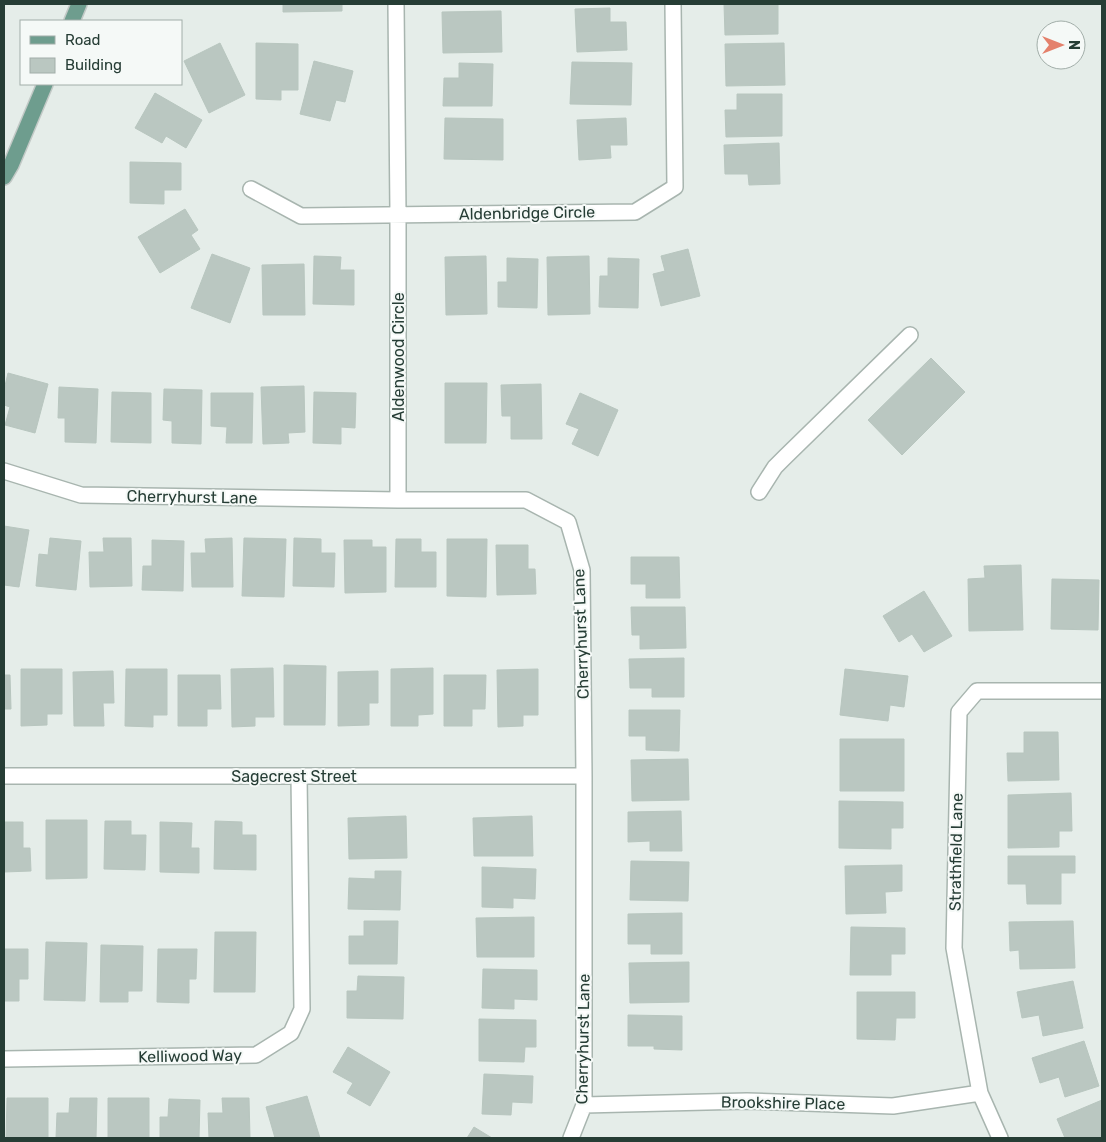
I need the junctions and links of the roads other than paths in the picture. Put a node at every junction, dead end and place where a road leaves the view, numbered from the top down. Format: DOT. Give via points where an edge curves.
graph roads {
  1 [pos="80,4"];
  2 [pos="396,4"];
  3 [pos="673,4"];
  4 [pos="72,20"];
  5 [pos="45,85"];
  6 [pos="4,177"];
  7 [pos="251,189"];
  8 [pos="398,214"];
  9 [pos="910,335"];
  10 [pos="4,471"];
  11 [pos="759,492"];
  12 [pos="398,500"];
  13 [pos="1102,691"];
  14 [pos="4,776"];
  15 [pos="299,776"];
  16 [pos="584,776"];
  17 [pos="4,1059"];
  18 [pos="980,1093"];
  19 [pos="584,1105"];
  20 [pos="571,1138"];
  21 [pos="1000,1138"];
  1 -- 4 [label="main road"];
  2 -- 8 [label="street"];
  3 -- 8 [label="street, Aldenbridge Circle" via="675,188 636,212"];
  5 -- 6 [label="main road"];
  7 -- 8 [label="street" via="301,216"];
  8 -- 12 [label="street, Aldenwood Circle"];
  9 -- 11 [label="street" via="775,467"];
  10 -- 12 [label="street, Cherryhurst Lane" via="81,495"];
  12 -- 16 [label="street, Cherryhurst Lane" via="526,500 568,522 582,570"];
  13 -- 18 [label="street, Strathfield Lane" via="977,691 959,712 954,948"];
  14 -- 15 [label="street, Sagecrest Street"];
  15 -- 16 [label="street, Sagecrest Street"];
  15 -- 17 [label="street, Kelliwood Way" via="302,1009 291,1033 256,1055"];
  16 -- 19 [label="street, Cherryhurst Lane"];
  18 -- 19 [label="street, Brookshire Place" via="893,1106 747,1101"];
  18 -- 21 [label="street, Strathfield Lane"];
  19 -- 20 [label="street, Cherryhurst Lane"];
}
